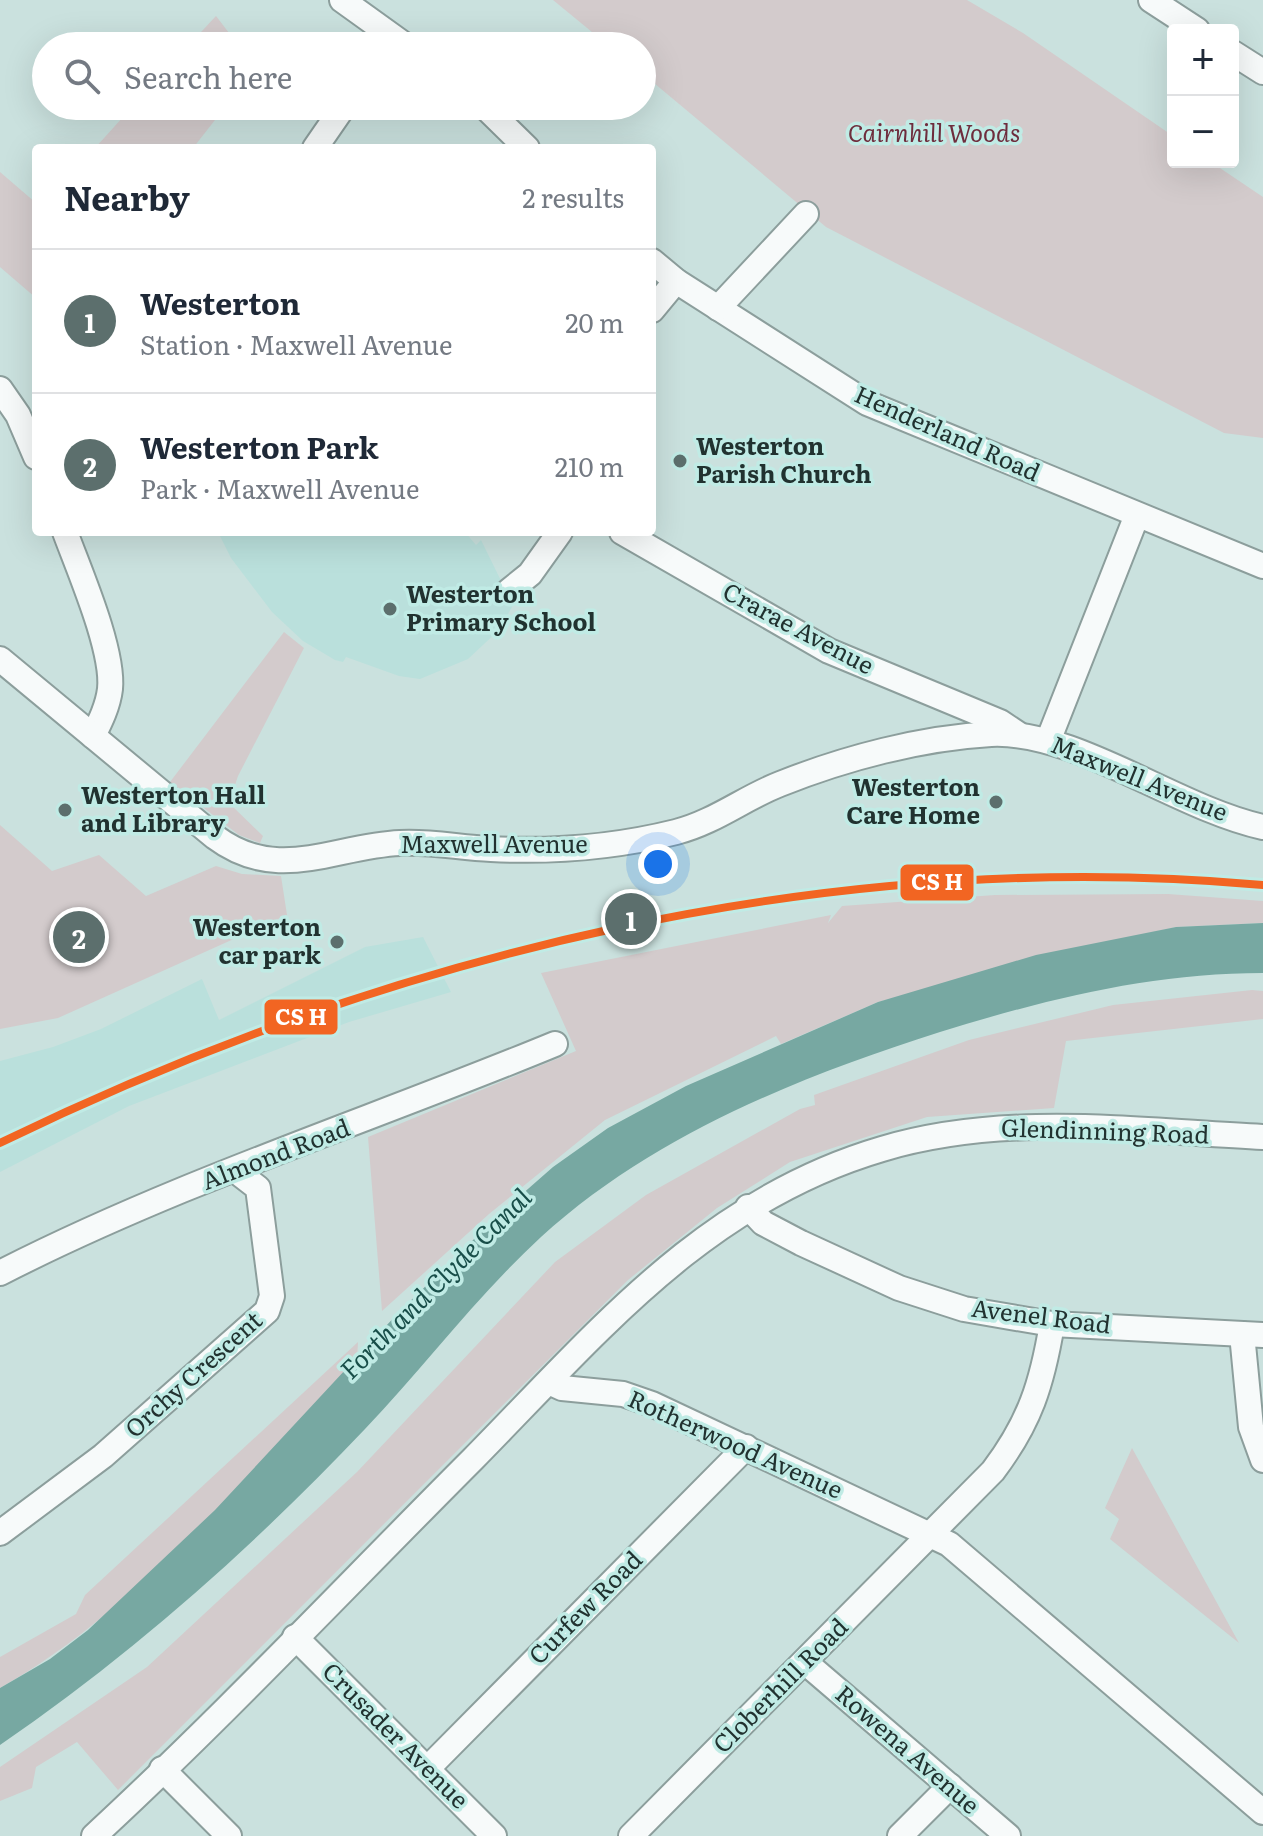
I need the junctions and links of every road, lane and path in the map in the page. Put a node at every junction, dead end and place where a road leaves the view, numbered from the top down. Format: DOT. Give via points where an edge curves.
graph roads {
  1 [pos="342,0"];
  2 [pos="1151,0"];
  3 [pos="1188,24"];
  4 [pos="381,32"];
  5 [pos="1239,57"];
  6 [pos="1263,72"];
  7 [pos="334,120"];
  8 [pos="498,120"];
  9 [pos="318,144"];
  10 [pos="523,144"];
  11 [pos="806,214"];
  12 [pos="656,264"];
  13 [pos="676,281"];
  14 [pos="656,305"];
  15 [pos="718,308"];
  16 [pos="0,389"];
  17 [pos="32,448"];
  18 [pos="1137,515"];
  19 [pos="66,536"];
  20 [pos="557,536"];
  21 [pos="629,536"];
  22 [pos="1263,566"];
  23 [pos="509,591"];
  24 [pos="0,659"];
  25 [pos="93,736"];
  26 [pos="1021,736"];
  27 [pos="1048,741"];
  28 [pos="1263,827"];
  29 [pos="555,1044"];
  30 [pos="1263,1137"];
  31 [pos="236,1171"];
  32 [pos="748,1207"];
  33 [pos="0,1273"];
  34 [pos="1052,1324"];
  35 [pos="1252,1334"];
  36 [pos="549,1382"];
  37 [pos="746,1447"];
  38 [pos="1263,1460"];
  39 [pos="0,1533"];
  40 [pos="930,1534"];
  41 [pos="295,1637"];
  42 [pos="806,1663"];
  43 [pos="162,1769"];
  44 [pos="427,1769"];
  45 [pos="950,1786"];
  46 [pos="1263,1812"];
  47 [pos="94,1836"];
  48 [pos="229,1836"];
  49 [pos="494,1836"];
  50 [pos="631,1836"];
  51 [pos="900,1836"];
  52 [pos="1008,1836"];
  1 -- 4 [label="street"];
  2 -- 3 [label="street"];
  5 -- 6 [label="street"];
  7 -- 9 [label="street"];
  8 -- 10 [label="street"];
  11 -- 15 [label="street"];
  12 -- 13 [label="street, Henderland Road"];
  13 -- 14 [label="street"];
  13 -- 15 [label="street, Henderland Road"];
  15 -- 18 [label="street, Henderland Road" via="867,403"];
  16 -- 17 [label="street"];
  18 -- 22 [label="street, Henderland Road"];
  18 -- 27 [label="street"];
  19 -- 25 [label="street" via="92,606 110,687"];
  20 -- 23 [label="street" via="530,574"];
  21 -- 26 [label="street, Crarae Avenue" via="829,651 1000,722"];
  24 -- 25 [label="street, Maxwell Avenue"];
  25 -- 26 [label="street, Maxwell Avenue" via="229,847 289,861 403,842 500,850 629,841 698,825 780,784 855,759 932,742 991,734"];
  26 -- 27 [label="street, Maxwell Avenue"];
  27 -- 28 [label="street, Maxwell Avenue" via="1195,805"];
  29 -- 31 [label="street, Almond Road"];
  30 -- 32 [label="street, Glendinning Road" via="992,1129 885,1148 824,1168"];
  31 -- 33 [label="street, Almond Road" via="93,1228"];
  31 -- 39 [label="street, Orchy Crescent" via="258,1188 272,1296 267,1311 103,1456"];
  32 -- 34 [label="street, Avenel Road" via="763,1223 899,1288 964,1309"];
  32 -- 36 [label="street, Glendinning Road" via="641,1291"];
  34 -- 35 [label="street, Avenel Road"];
  34 -- 40 [label="street, Cloberhill Road" via="1043,1377 1027,1421 993,1471"];
  35 -- 38 [label="street" via="1251,1427"];
  36 -- 37 [label="street, Rotherwood Avenue" via="623,1394"];
  36 -- 41 [label="street"];
  37 -- 40 [label="street, Rotherwood Avenue"];
  37 -- 44 [label="street, Curfew Road"];
  40 -- 42 [label="street, Cloberhill Road"];
  40 -- 46 [label="street, Rotherwood Avenue" via="967,1557"];
  41 -- 43 [label="street"];
  41 -- 44 [label="street, Crusader Avenue"];
  42 -- 45 [label="street, Rowena Avenue"];
  42 -- 50 [label="street, Cloberhill Road"];
  43 -- 47 [label="street"];
  43 -- 48 [label="street"];
  44 -- 49 [label="street, Crusader Avenue"];
  45 -- 51 [label="street"];
  45 -- 52 [label="street, Rowena Avenue"];
}
